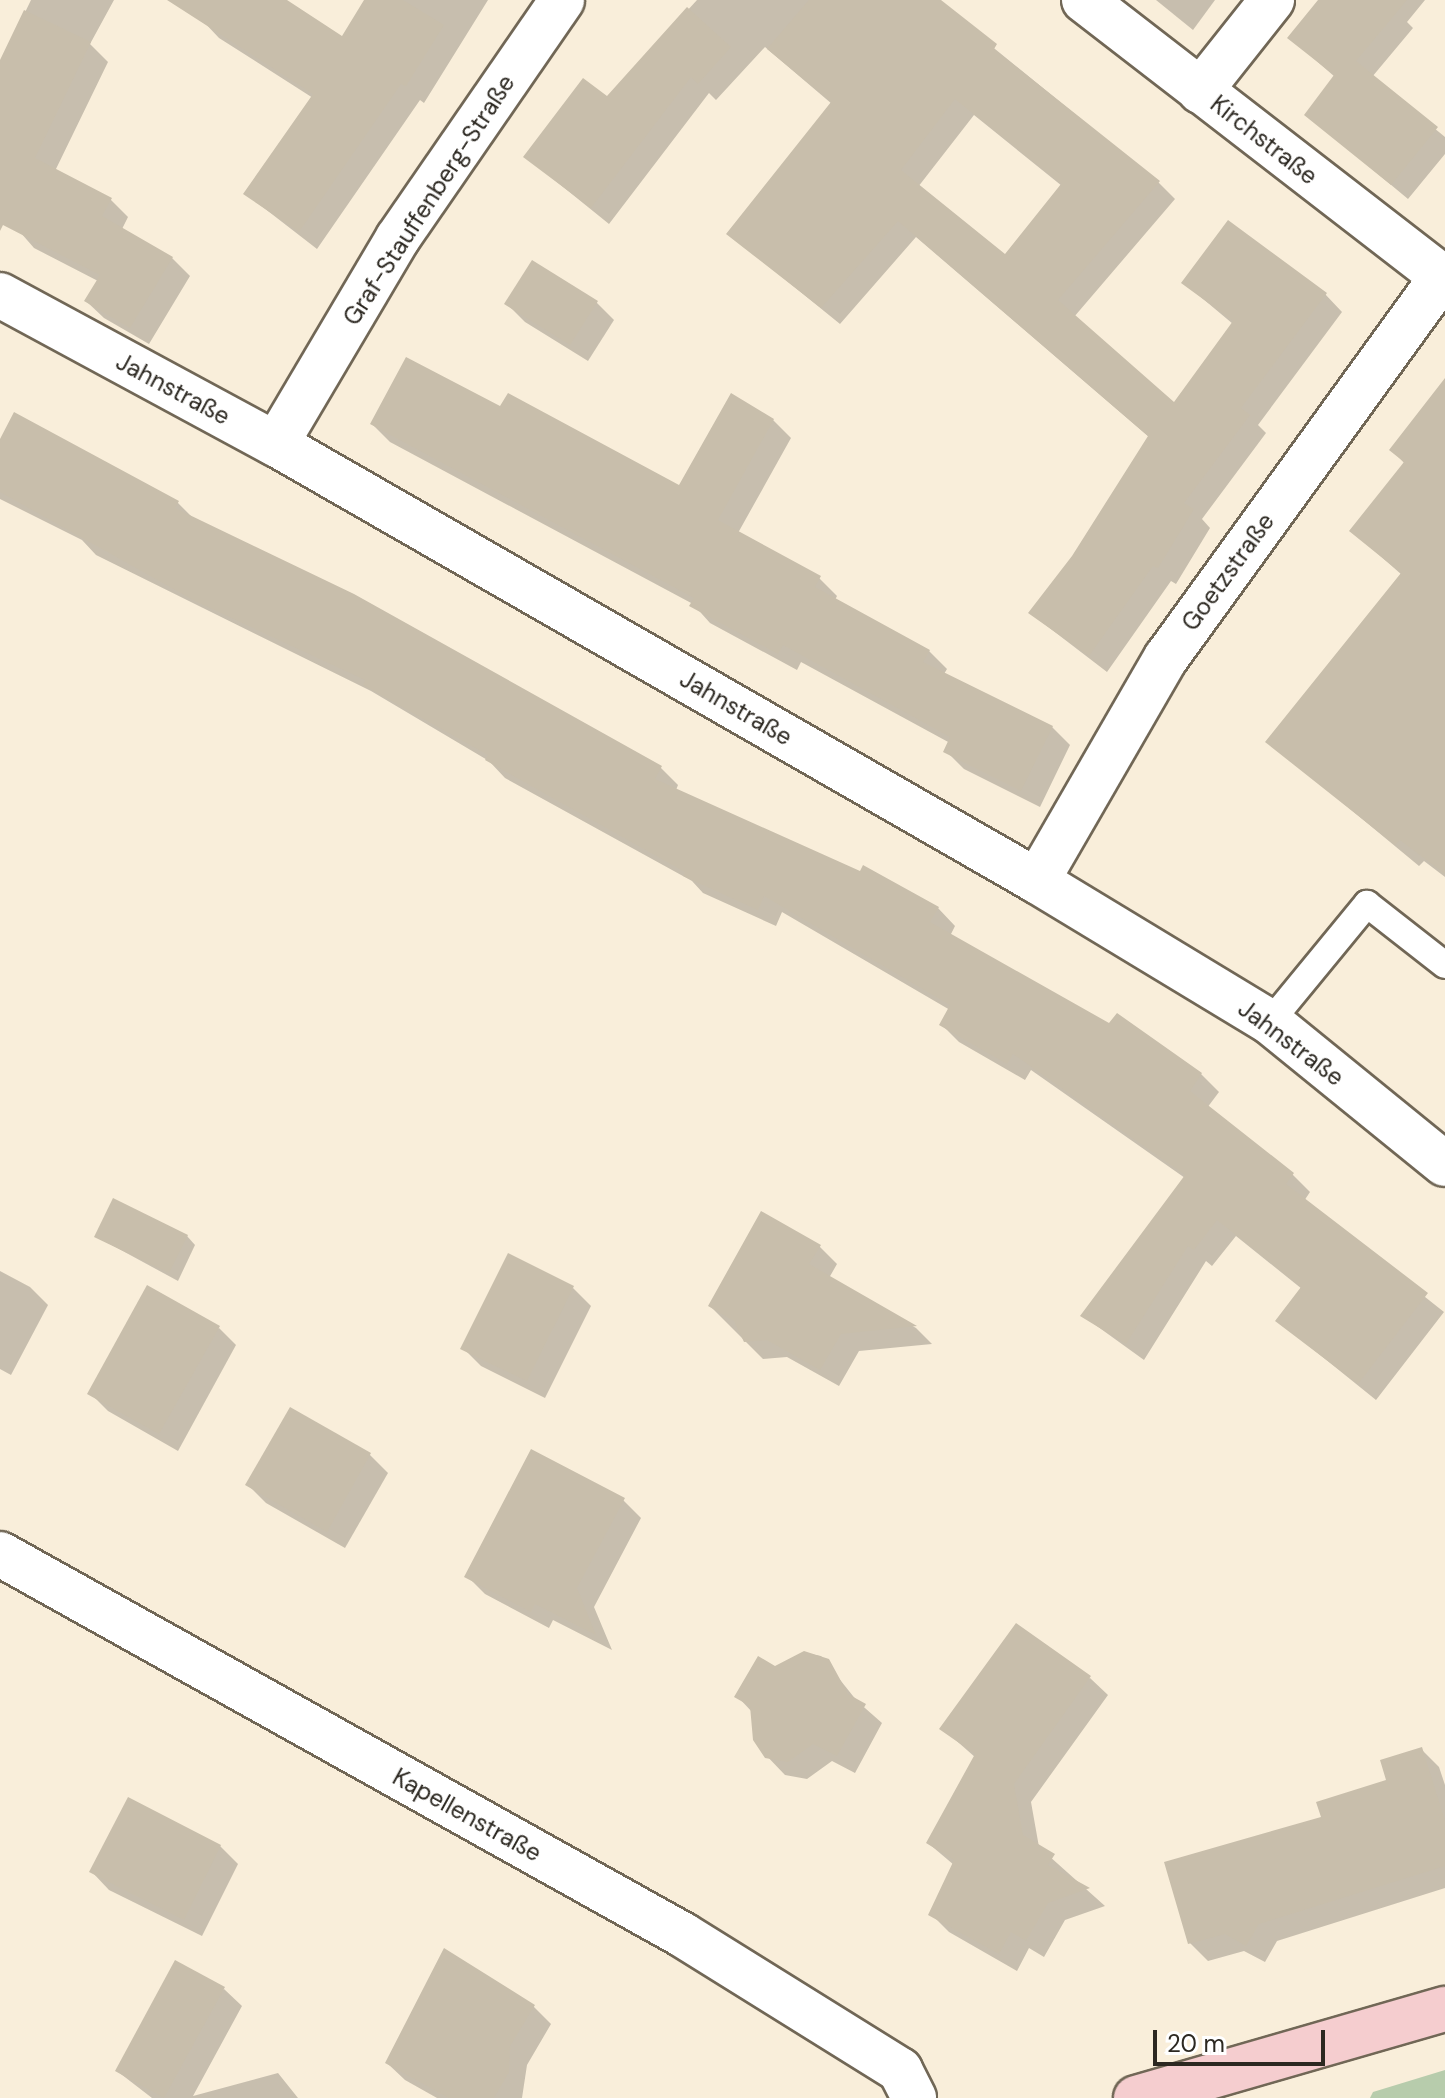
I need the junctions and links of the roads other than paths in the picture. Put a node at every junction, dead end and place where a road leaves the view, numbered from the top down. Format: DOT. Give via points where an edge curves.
graph roads {
  1 [pos="562,0"];
  2 [pos="1084,0"];
  3 [pos="1272,0"];
  4 [pos="1200,91"];
  5 [pos="1444,278"];
  6 [pos="0,295"];
  7 [pos="276,444"];
  8 [pos="1037,881"];
  9 [pos="1445,965"];
  10 [pos="1270,1022"];
  11 [pos="1445,1164"];
  12 [pos="0,1554"];
  13 [pos="1445,2009"];
  14 [pos="914,2098"];
  15 [pos="1136,2098"];
  1 -- 7 [label="street, Graf-Stauffenberg-Straße" via="398,238"];
  2 -- 4 [label="street, Kirchstraße"];
  3 -- 4 [label="street"];
  4 -- 5 [label="street, Kirchstraße"];
  5 -- 8 [label="street, Goetzstraße" via="1166,658"];
  6 -- 7 [label="street, Jahnstraße"];
  7 -- 8 [label="street, Jahnstraße"];
  8 -- 10 [label="street, Jahnstraße"];
  9 -- 10 [label="lane" via="1367,904"];
  10 -- 11 [label="street, Jahnstraße"];
  12 -- 14 [label="street, Kapellenstraße" via="683,1935 900,2070"];
  13 -- 15 [label="main road"];
}
